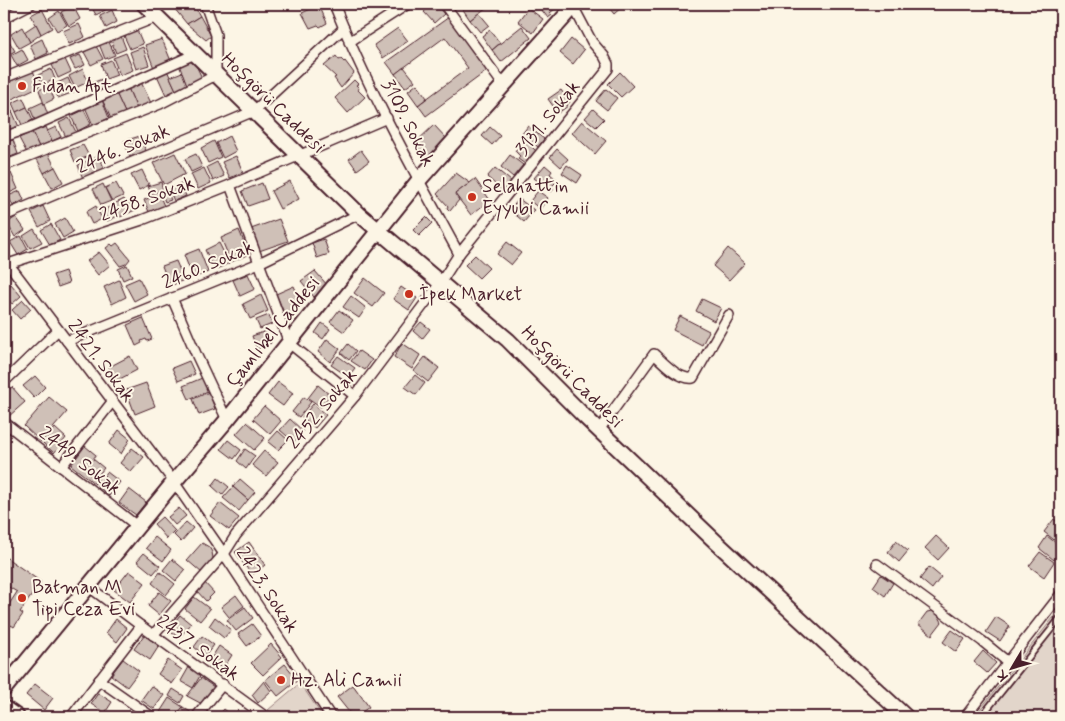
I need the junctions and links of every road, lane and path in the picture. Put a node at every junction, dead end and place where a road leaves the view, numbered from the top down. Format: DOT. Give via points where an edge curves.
graph roads {
  1 [pos="31,4"];
  2 [pos="144,4"];
  3 [pos="205,4"];
  4 [pos="334,4"];
  5 [pos="408,4"];
  6 [pos="444,4"];
  7 [pos="574,5"];
  8 [pos="157,17"];
  9 [pos="4,18"];
  10 [pos="344,28"];
  11 [pos="349,42"];
  12 [pos="195,54"];
  13 [pos="216,75"];
  14 [pos="4,78"];
  15 [pos="504,86"];
  16 [pos="254,111"];
  17 [pos="387,118"];
  18 [pos="4,138"];
  19 [pos="300,155"];
  20 [pos="4,166"];
  21 [pos="418,180"];
  22 [pos="230,185"];
  23 [pos="360,214"];
  24 [pos="4,216"];
  25 [pos="379,230"];
  26 [pos="459,254"];
  27 [pos="259,262"];
  28 [pos="5,263"];
  29 [pos="441,282"];
  30 [pos="172,298"];
  31 [pos="730,315"];
  32 [pos="58,330"];
  33 [pos="67,341"];
  34 [pos="289,343"];
  35 [pos="4,382"];
  36 [pos="355,396"];
  37 [pos="112,402"];
  38 [pos="227,420"];
  39 [pos="4,422"];
  40 [pos="599,430"];
  41 [pos="61,467"];
  42 [pos="174,482"];
  43 [pos="137,526"];
  44 [pos="224,554"];
  45 [pos="877,564"];
  46 [pos="88,586"];
  47 [pos="1061,594"];
  48 [pos="1061,617"];
  49 [pos="1055,624"];
  50 [pos="141,626"];
  51 [pos="1061,629"];
  52 [pos="153,635"];
  53 [pos="1008,663"];
  54 [pos="99,680"];
  55 [pos="223,684"];
  56 [pos="4,689"];
  57 [pos="4,708"];
  58 [pos="17,717"];
  59 [pos="70,717"];
  60 [pos="152,717"];
  61 [pos="196,717"];
  62 [pos="266,717"];
  63 [pos="331,717"];
  64 [pos="906,717"];
  65 [pos="965,717"];
  66 [pos="983,717"];
  1 -- 9 [label="street"];
  2 -- 8 [label="street, Hoşgörü Caddesi"];
  3 -- 13 [label="street" via="216,35"];
  4 -- 10 [label="street, 3109. Sokak"];
  5 -- 11 [label="street"];
  6 -- 15 [label="street"];
  7 -- 15 [label="street, Çamlıbel Caddesi"];
  7 -- 26 [label="street, 3131. Sokak" via="592,42 604,56 608,69"];
  8 -- 12 [label="street, Hoşgörü Caddesi"];
  8 -- 14 [label="street"];
  10 -- 11 [label="street, 3109. Sokak"];
  10 -- 16 [label="street, 2446. Sokak"];
  11 -- 17 [label="street, 3109. Sokak"];
  12 -- 13 [label="street, Hoşgörü Caddesi"];
  12 -- 18 [label="street"];
  13 -- 16 [label="street, Hoşgörü Caddesi"];
  13 -- 20 [label="street" via="160,104"];
  15 -- 21 [label="street, Çamlıbel Caddesi"];
  16 -- 19 [label="street, Hoşgörü Caddesi"];
  16 -- 24 [label="street, 2446. Sokak"];
  17 -- 19 [label="street, 2458. Sokak"];
  17 -- 21 [label="street, 3109. Sokak"];
  19 -- 22 [label="street, 2458. Sokak"];
  19 -- 23 [label="street, Hoşgörü Caddesi"];
  21 -- 25 [label="street, Çamlıbel Caddesi"];
  21 -- 26 [label="street, 3109. Sokak"];
  22 -- 27 [label="street"];
  22 -- 28 [label="street, 2458. Sokak" via="142,220"];
  23 -- 25 [label="street, Hoşgörü Caddesi"];
  23 -- 27 [label="street, 2460. Sokak"];
  25 -- 29 [label="street, Hoşgörü Caddesi"];
  25 -- 34 [label="street, Çamlıbel Caddesi"];
  26 -- 29 [label="street, 3131. Sokak"];
  27 -- 30 [label="street, 2460. Sokak"];
  27 -- 34 [label="street"];
  28 -- 32 [label="street, 2421. Sokak"];
  29 -- 36 [label="street, 2452. Sokak"];
  29 -- 40 [label="street, Hoşgörü Caddesi" via="508,340"];
  30 -- 33 [label="street, 2460. Sokak"];
  30 -- 38 [label="street"];
  31 -- 40 [label="street" via="693,378 688,379 672,370 654,354"];
  32 -- 33 [label="street, 2421. Sokak"];
  32 -- 35 [label="street"];
  33 -- 37 [label="street, 2421. Sokak"];
  34 -- 36 [label="street"];
  34 -- 38 [label="street, Çamlıbel Caddesi"];
  36 -- 44 [label="street, 2452. Sokak" via="236,535"];
  37 -- 41 [label="street"];
  37 -- 42 [label="street, 2421. Sokak"];
  38 -- 42 [label="street, Çamlıbel Caddesi"];
  39 -- 41 [label="street, 2449. Sokak"];
  40 -- 64 [label="street, Hoşgörü Caddesi"];
  41 -- 43 [label="street, 2449. Sokak"];
  42 -- 43 [label="street, Çamlıbel Caddesi"];
  42 -- 44 [label="street, 2423. Sokak"];
  43 -- 46 [label="street, Çamlıbel Caddesi"];
  44 -- 52 [label="street, 2452. Sokak"];
  44 -- 63 [label="street, 2423. Sokak"];
  45 -- 53 [label="street" via="982,640"];
  46 -- 50 [label="street, 2437. Sokak"];
  46 -- 56 [label="street, Çamlıbel Caddesi"];
  47 -- 53 [label="street"];
  48 -- 49 [label="lane"];
  49 -- 51 [label="lane"];
  49 -- 66 [label="lane"];
  50 -- 52 [label="street, 2437. Sokak"];
  50 -- 54 [label="street"];
  52 -- 55 [label="street, 2437. Sokak"];
  53 -- 65 [label="street"];
  54 -- 59 [label="street"];
  54 -- 60 [label="street"];
  55 -- 61 [label="street"];
  55 -- 62 [label="street, 2437. Sokak"];
  57 -- 58 [label="street"];
}
